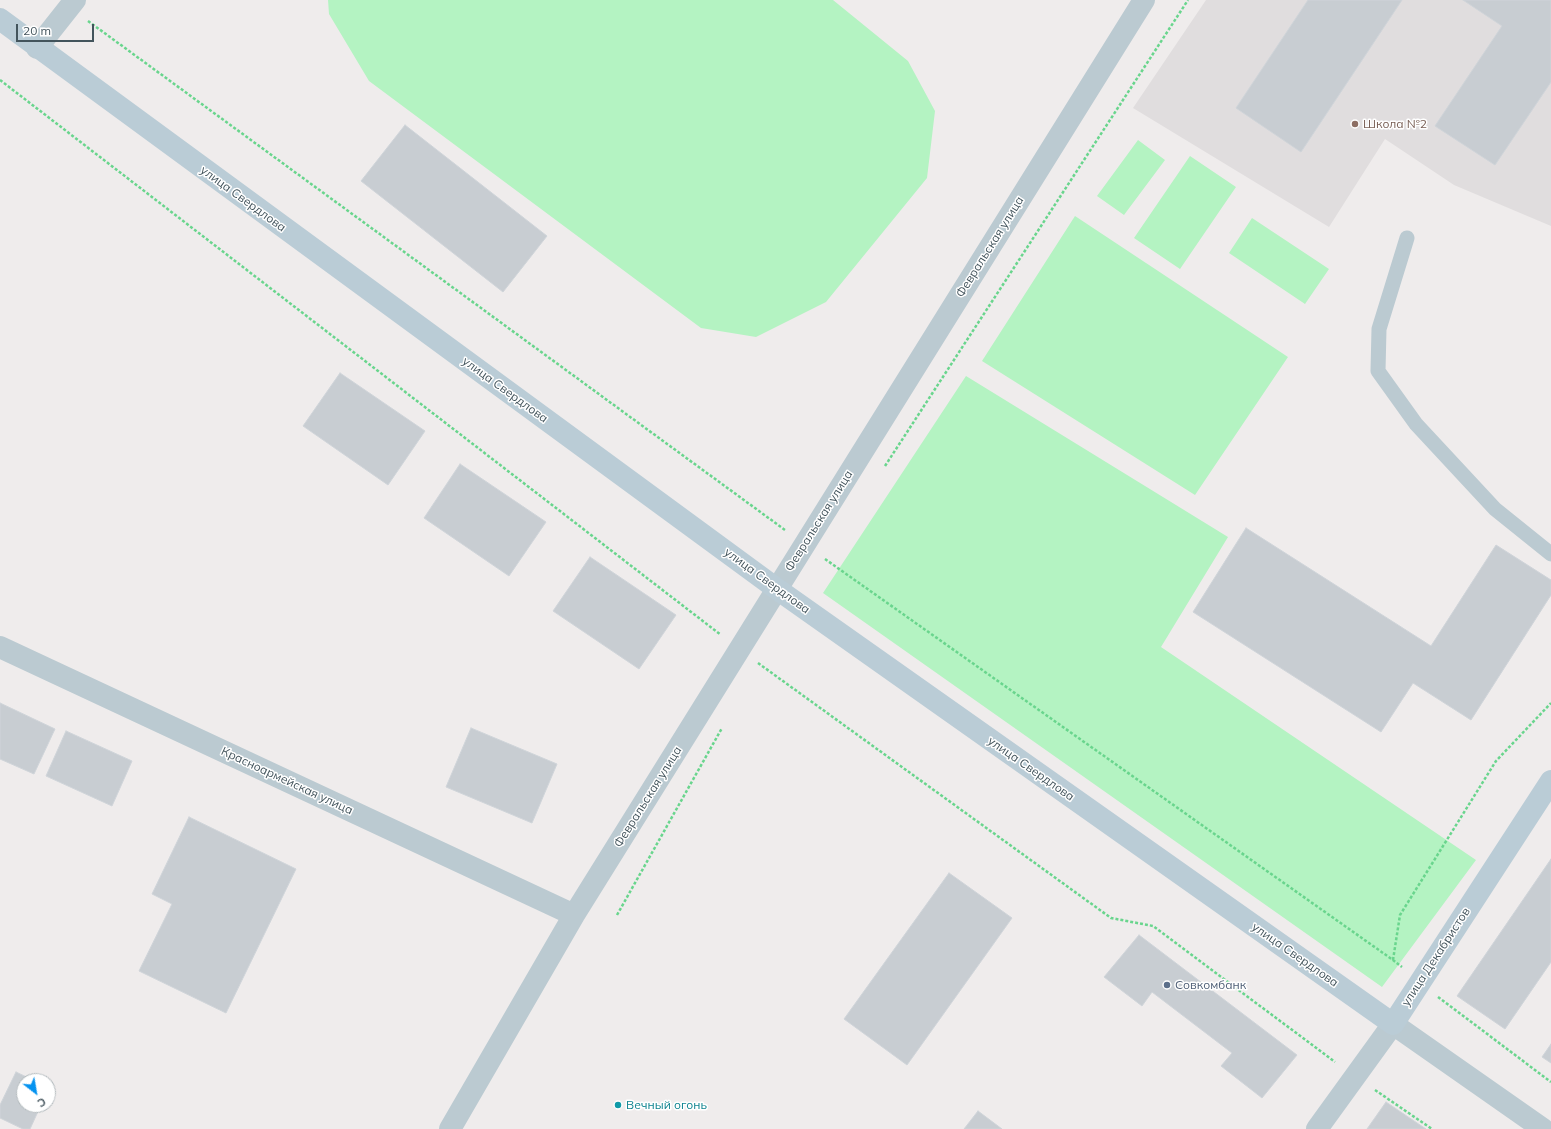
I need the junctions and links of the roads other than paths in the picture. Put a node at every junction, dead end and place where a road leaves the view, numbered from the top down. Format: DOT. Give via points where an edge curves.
graph roads {
  1 [pos="75,0"];
  2 [pos="1144,0"];
  3 [pos="0,19"];
  4 [pos="36,48"];
  5 [pos="1407,238"];
  6 [pos="1551,554"];
  7 [pos="776,589"];
  8 [pos="0,647"];
  9 [pos="1551,781"];
  10 [pos="574,915"];
  11 [pos="1393,1024"];
  12 [pos="450,1129"];
  13 [pos="1317,1129"];
  14 [pos="1543,1129"];
  1 -- 4 [label="street"];
  2 -- 7 [label="street, Февральская улица"];
  3 -- 4 [label="main road, улица Свердлова"];
  4 -- 7 [label="main road, улица Свердлова"];
  5 -- 6 [label="lane" via="1379,329 1378,371 1416,424 1495,509"];
  7 -- 10 [label="street, Февральская улица"];
  7 -- 11 [label="main road, улица Свердлова"];
  8 -- 10 [label="street, Красноармейская улица"];
  9 -- 11 [label="main road, улица Декабристов"];
  10 -- 12 [label="street, Февральская улица"];
  11 -- 13 [label="street, улица Декабристов"];
  11 -- 14 [label="street, улица Свердлова"];
}
